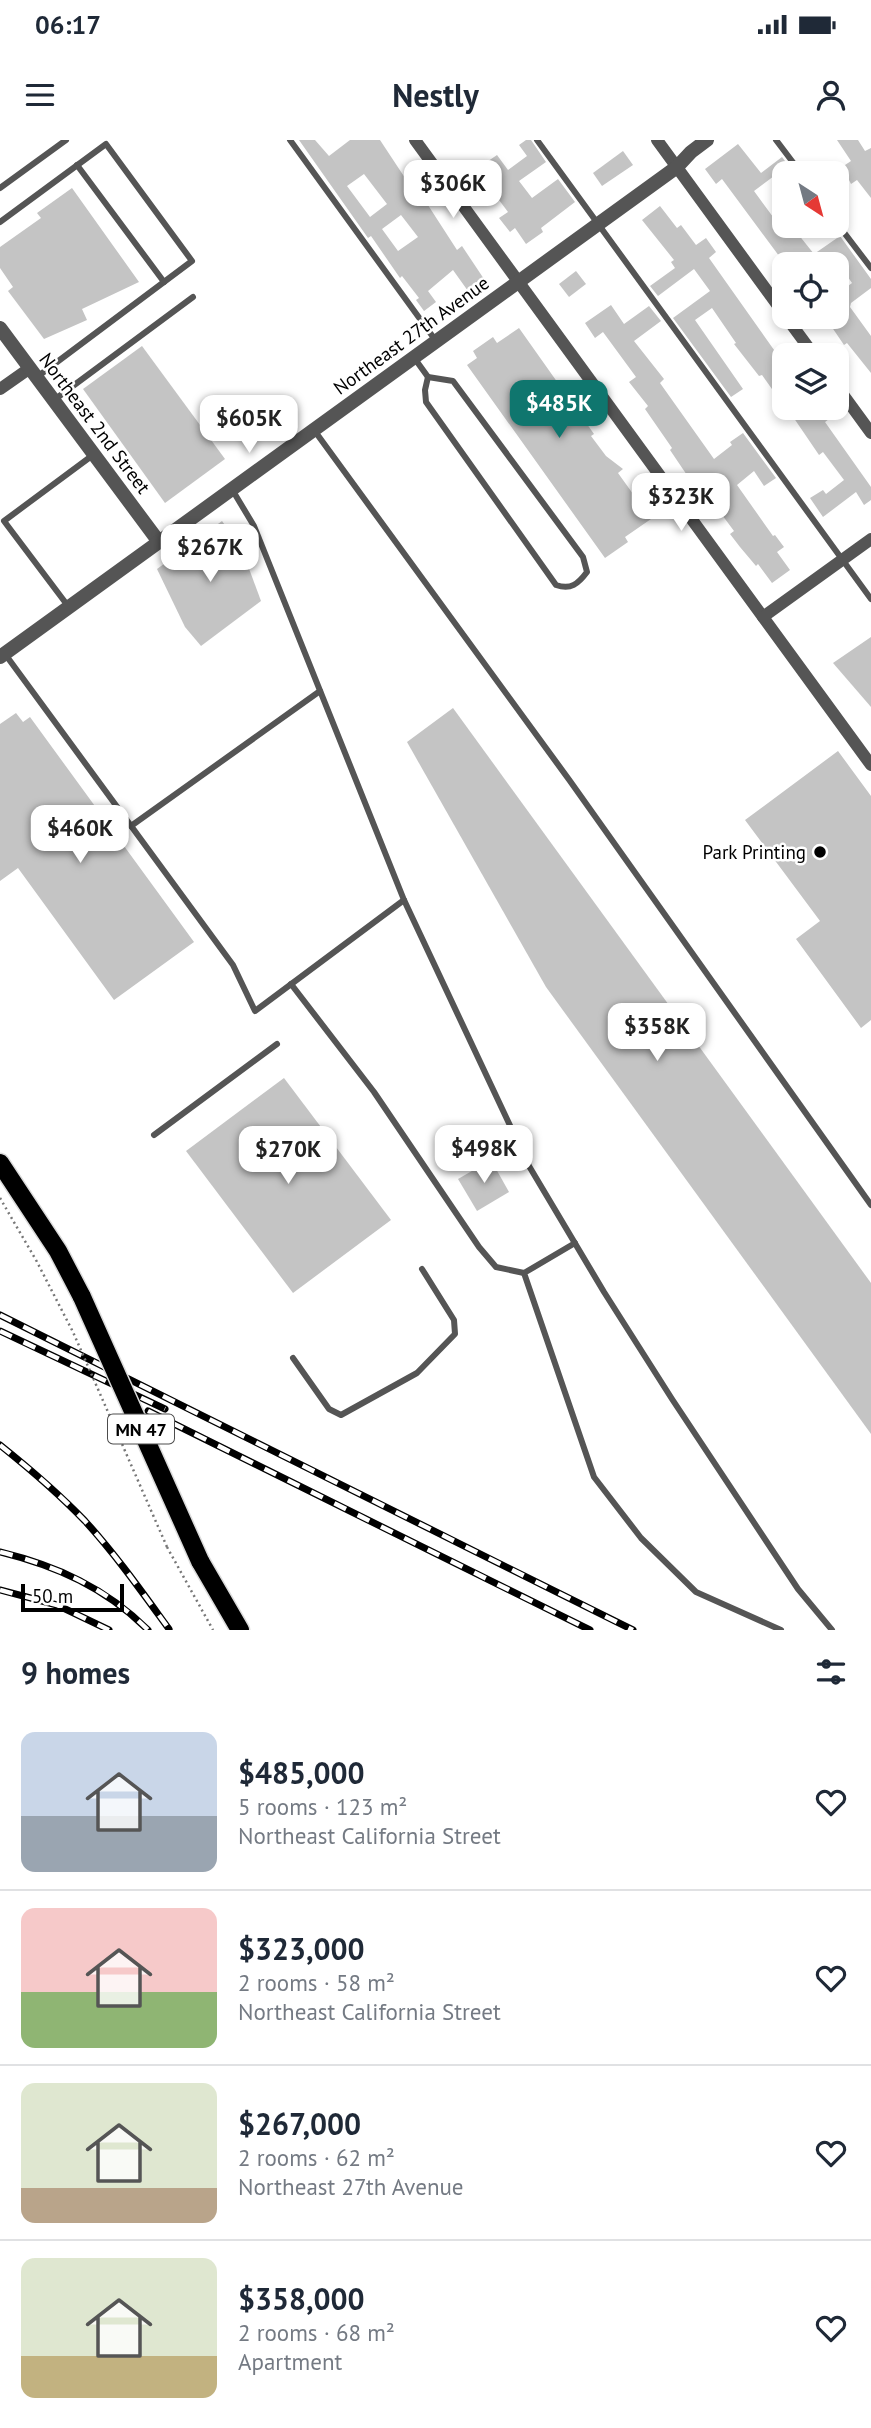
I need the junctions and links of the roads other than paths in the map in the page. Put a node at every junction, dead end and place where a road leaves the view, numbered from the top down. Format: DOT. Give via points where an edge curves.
graph roads {
  1 [pos="66,140"];
  2 [pos="290,140"];
  3 [pos="415,140"];
  4 [pos="537,140"];
  5 [pos="657,140"];
  6 [pos="707,140"];
  7 [pos="776,140"];
  8 [pos="792,161"];
  9 [pos="77,166"];
  10 [pos="677,167"];
  11 [pos="0,188"];
  12 [pos="0,222"];
  13 [pos="598,224"];
  14 [pos="848,238"];
  15 [pos="871,268"];
  16 [pos="518,281"];
  17 [pos="164,282"];
  18 [pos="193,297"];
  19 [pos="772,297"];
  20 [pos="0,328"];
  21 [pos="436,341"];
  22 [pos="414,357"];
  23 [pos="33,372"];
  24 [pos="428,377"];
  25 [pos="0,389"];
  26 [pos="54,400"];
  27 [pos="849,403"];
  28 [pos="314,430"];
  29 [pos="871,433"];
  30 [pos="94,454"];
  31 [pos="232,489"];
  32 [pos="2,518"];
  33 [pos="871,539"];
  34 [pos="159,542"];
  35 [pos="842,560"];
  36 [pos="871,599"];
  37 [pos="69,607"];
  38 [pos="763,617"];
  39 [pos="3,655"];
  40 [pos="320,691"];
  41 [pos="871,765"];
  42 [pos="131,826"];
  43 [pos="404,900"];
  44 [pos="291,984"];
  45 [pos="277,1044"];
  46 [pos="154,1135"];
  47 [pos="0,1163"];
  48 [pos="871,1205"];
  49 [pos="575,1243"];
  50 [pos="422,1269"];
  51 [pos="524,1273"];
  52 [pos="293,1358"];
  53 [pos="240,1630"];
  54 [pos="780,1630"];
  55 [pos="832,1630"];
  1 -- 11 [label="lane"];
  2 -- 21 [label="lane"];
  3 -- 16 [label="street"];
  4 -- 13 [label="lane"];
  5 -- 10 [label="street"];
  6 -- 10 [label="street, Northeast 27th Avenue"];
  7 -- 8 [label="lane"];
  9 -- 12 [label="lane"];
  9 -- 17 [label="lane"];
  9 -- 17 [label="lane" via="106,144 192,261"];
  10 -- 13 [label="street, Northeast 27th Avenue"];
  10 -- 19 [label="street"];
  13 -- 16 [label="street, Northeast 27th Avenue"];
  13 -- 35 [label="lane"];
  14 -- 15 [label="lane"];
  16 -- 21 [label="street, Northeast 27th Avenue"];
  16 -- 38 [label="street"];
  17 -- 23 [label="lane"];
  18 -- 26 [label="lane"];
  20 -- 23 [label="street, Northeast 2nd Street"];
  21 -- 22 [label="street, Northeast 27th Avenue"];
  22 -- 24 [label="lane"];
  22 -- 28 [label="street, Northeast 27th Avenue"];
  23 -- 25 [label="street"];
  23 -- 26 [label="street, Northeast 2nd Street"];
  24 -- 24 [label="lane" via="426,402 556,585 566,588 579,583 587,572 583,557 524,476 453,381"];
  26 -- 30 [label="street, Northeast 2nd Street"];
  27 -- 29 [label="street"];
  28 -- 31 [label="street, Northeast 27th Avenue"];
  28 -- 48 [label="lane"];
  30 -- 32 [label="lane"];
  30 -- 34 [label="street, Northeast 2nd Street"];
  31 -- 34 [label="street, Northeast 27th Avenue"];
  31 -- 40 [label="lane" via="254,526"];
  32 -- 37 [label="lane"];
  33 -- 35 [label="street"];
  34 -- 37 [label="street, Northeast 27th Avenue"];
  35 -- 36 [label="lane"];
  35 -- 38 [label="street"];
  37 -- 39 [label="street, Northeast 27th Avenue"];
  38 -- 41 [label="street"];
  39 -- 42 [label="lane"];
  40 -- 42 [label="lane"];
  40 -- 43 [label="lane"];
  42 -- 44 [label="lane" via="233,965 255,1011"];
  43 -- 44 [label="lane"];
  43 -- 49 [label="lane" via="529,1166"];
  44 -- 51 [label="lane" via="374,1092 487,1257 496,1267"];
  45 -- 46 [label="lane"];
  47 -- 53 [label="main road, MN 47, bridge" via="58,1251 82,1297 200,1561"];
  49 -- 51 [label="lane"];
  49 -- 55 [label="lane" via="798,1589"];
  50 -- 52 [label="lane" via="454,1320 455,1334 417,1373 341,1415 329,1409"];
  51 -- 54 [label="lane" via="594,1477 641,1538 696,1592"];
}
